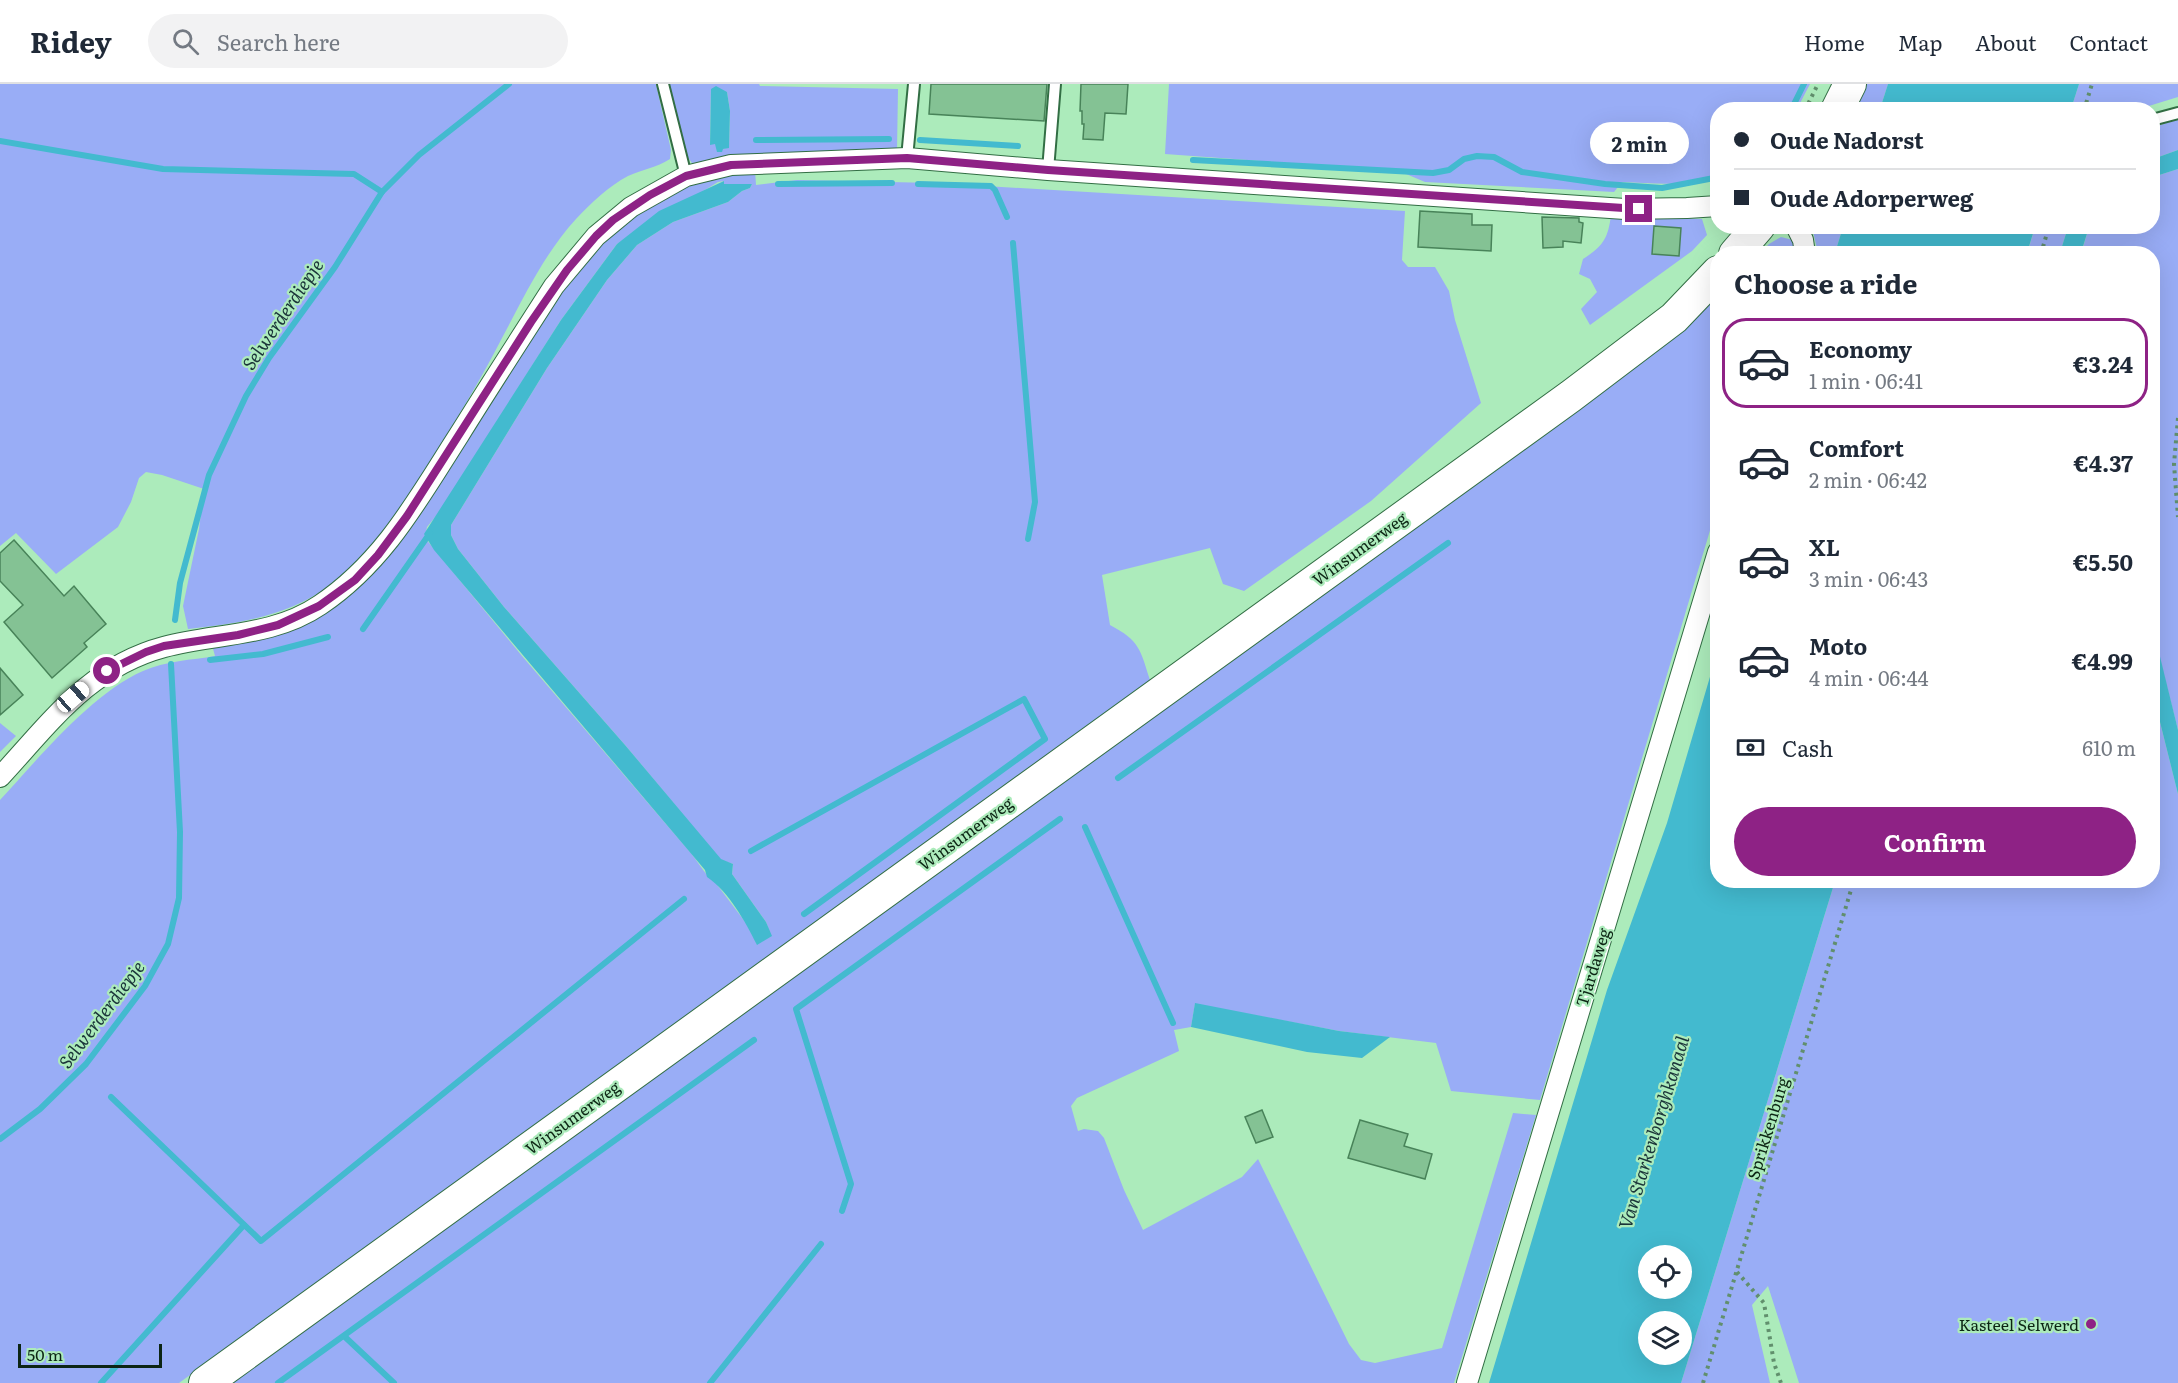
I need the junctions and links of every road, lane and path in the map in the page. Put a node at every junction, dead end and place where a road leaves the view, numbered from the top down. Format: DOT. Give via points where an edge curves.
graph roads {
  1 [pos="663,84"];
  2 [pos="914,84"];
  3 [pos="1055,84"];
  4 [pos="1818,84"];
  5 [pos="1850,84"];
  6 [pos="2092,84"];
  7 [pos="1809,102"];
  8 [pos="1841,102"];
  9 [pos="2086,102"];
  10 [pos="2178,112"];
  11 [pos="2160,118"];
  12 [pos="907,158"];
  13 [pos="1048,170"];
  14 [pos="686,176"];
  15 [pos="1710,207"];
  16 [pos="1752,234"];
  17 [pos="1742,246"];
  18 [pos="1710,280"];
  19 [pos="2178,418"];
  20 [pos="2176,464"];
  21 [pos="2178,518"];
  22 [pos="1710,578"];
  23 [pos="0,777"];
  24 [pos="1852,888"];
  25 [pos="1737,1272"];
  26 [pos="205,1383"];
  27 [pos="1467,1383"];
  28 [pos="1703,1383"];
  29 [pos="1781,1383"];
  1 -- 14 [label="lane"];
  2 -- 12 [label="lane"];
  3 -- 13 [label="lane"];
  4 -- 7 [label="path"];
  5 -- 8 [label="main road"];
  6 -- 9 [label="path"];
  10 -- 11 [label="lane"];
  12 -- 13 [label="street"];
  12 -- 14 [label="street" via="731,165"];
  13 -- 15 [label="street" via="1625,209"];
  14 -- 23 [label="street" via="613,220 574,262 547,296 407,516 355,580 319,606 278,625 164,646 107,671 73,697"];
  16 -- 17 [label="main road"];
  18 -- 26 [label="main road, Winsumerweg" via="1674,318 1571,396"];
  19 -- 20 [label="path"];
  20 -- 21 [label="path"];
  22 -- 27 [label="street, Tjardaweg"];
  24 -- 25 [label="path, Sprikkenburg"];
  25 -- 28 [label="path, Sprikkenburg"];
  25 -- 29 [label="path" via="1764,1303"];
}
